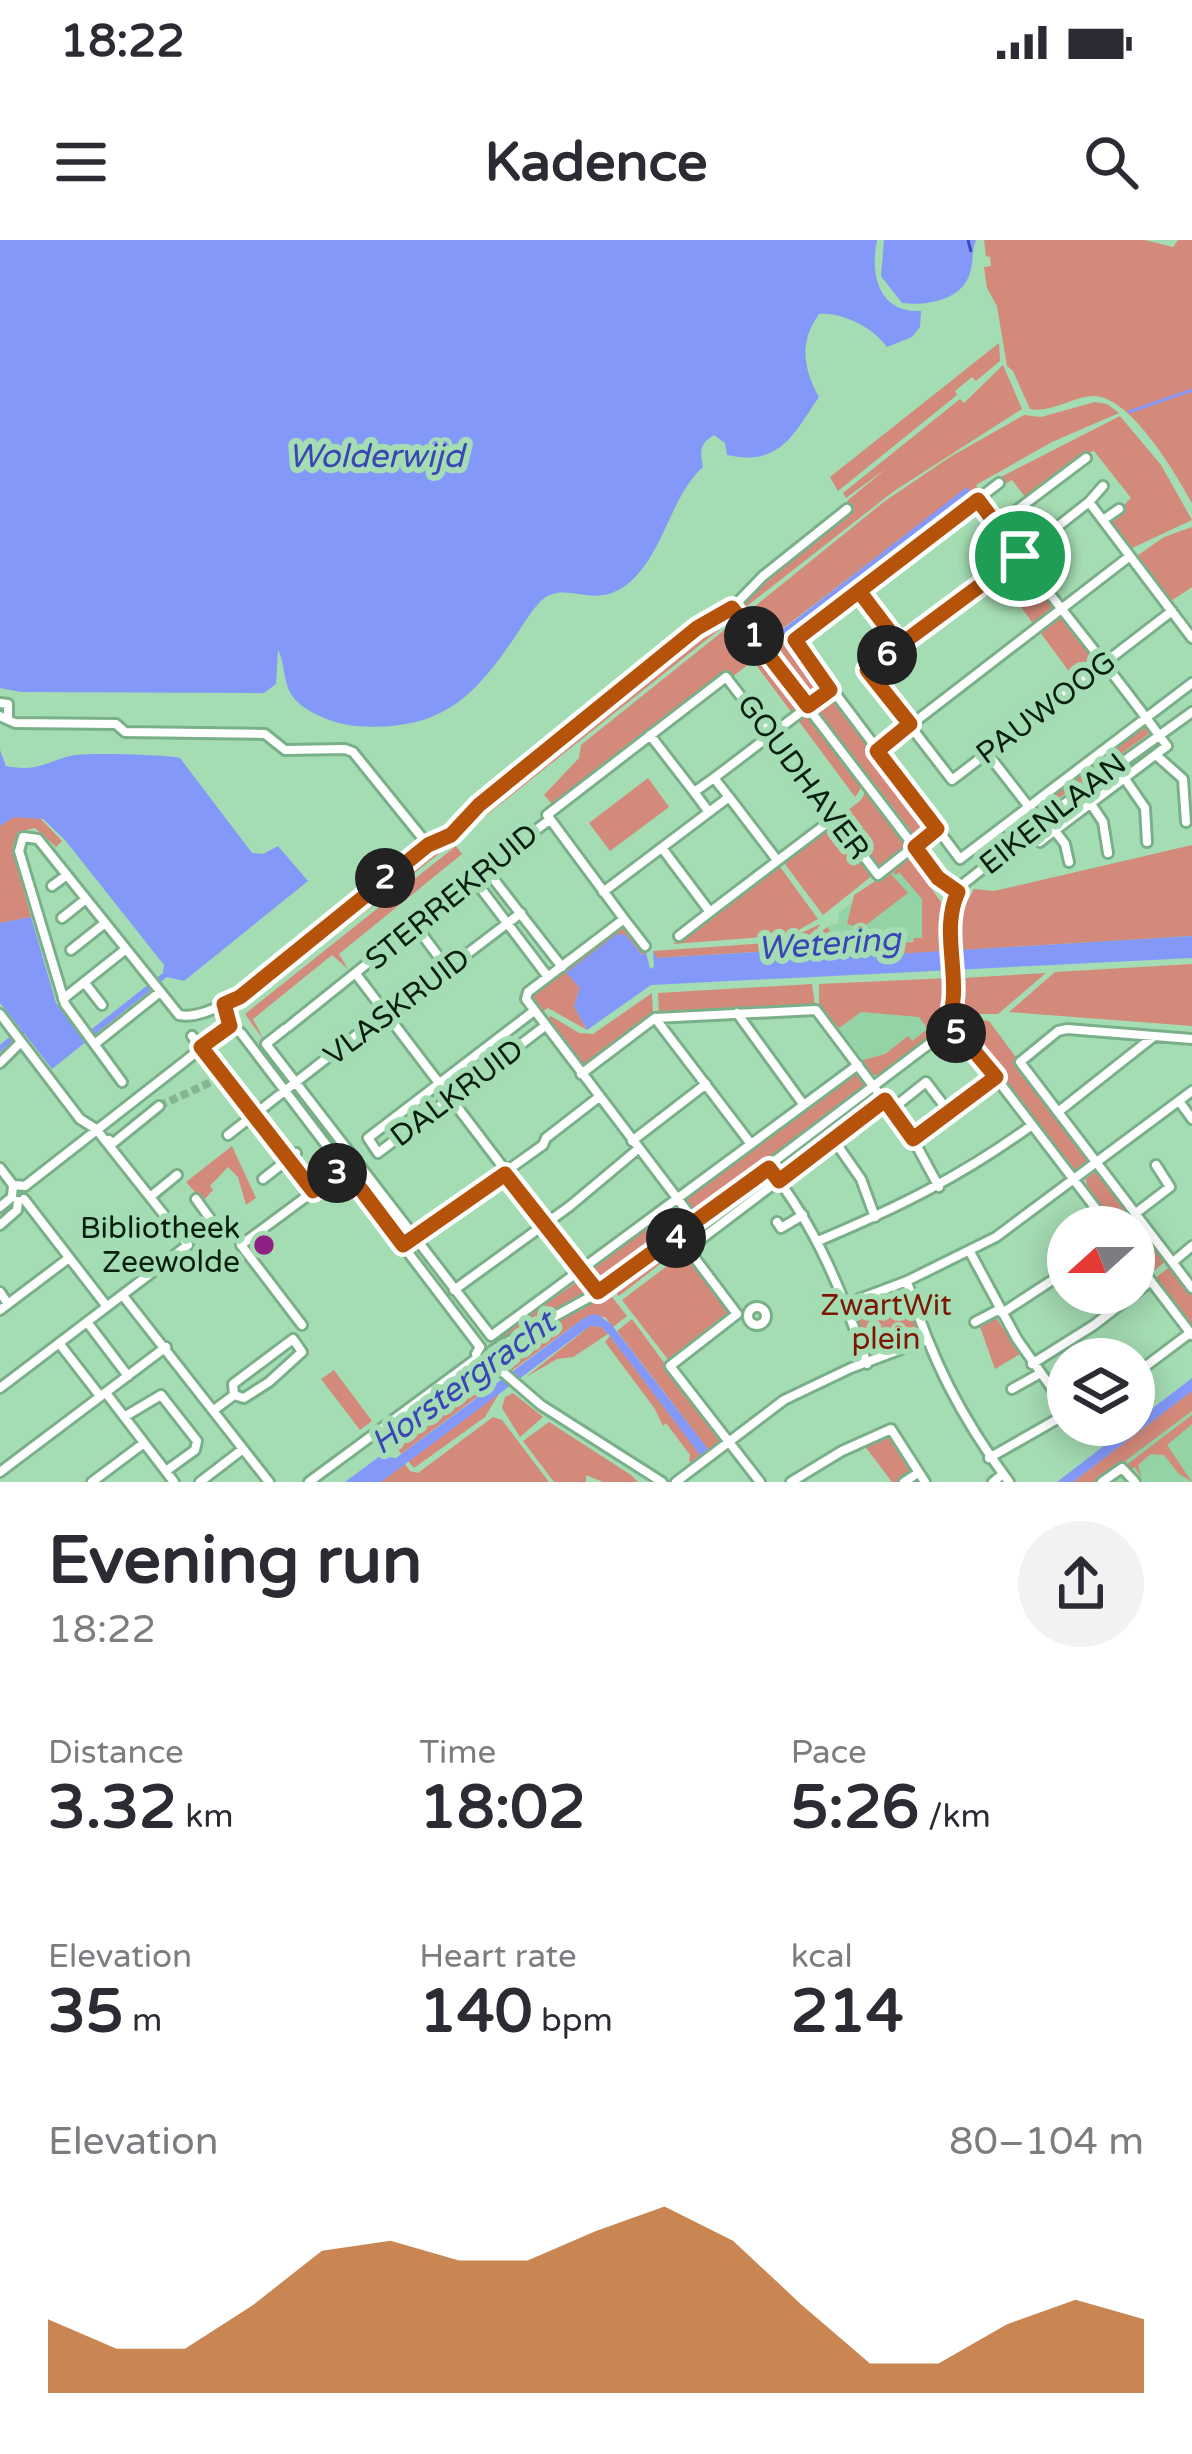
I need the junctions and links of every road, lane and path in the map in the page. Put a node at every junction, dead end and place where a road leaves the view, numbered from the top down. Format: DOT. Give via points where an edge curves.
graph roads {
  1 [pos="1086,458"];
  2 [pos="999,483"];
  3 [pos="1103,486"];
  4 [pos="978,500"];
  5 [pos="1089,502"];
  6 [pos="847,509"];
  7 [pos="1119,509"];
  8 [pos="1103,520"];
  9 [pos="997,525"];
  10 [pos="1020,556"];
  11 [pos="1130,556"];
  12 [pos="859,591"];
  13 [pos="732,608"];
  14 [pos="1062,610"];
  15 [pos="1172,611"];
  16 [pos="1192,638"];
  17 [pos="900,645"];
  18 [pos="1103,664"];
  19 [pos="1192,683"];
  20 [pos="830,690"];
  21 [pos="0,703"];
  22 [pos="808,706"];
  23 [pos="1192,712"];
  24 [pos="4,718"];
  25 [pos="1146,719"];
  26 [pos="910,724"];
  27 [pos="1158,734"];
  28 [pos="650,735"];
  29 [pos="771,735"];
  30 [pos="877,751"];
  31 [pos="987,753"];
  32 [pos="1156,755"];
  33 [pos="714,778"];
  34 [pos="1125,779"];
  35 [pos="694,792"];
  36 [pos="729,797"];
  37 [pos="1091,804"];
  38 [pos="1029,808"];
  39 [pos="709,812"];
  40 [pos="834,818"];
  41 [pos="548,821"];
  42 [pos="1186,822"];
  43 [pos="1041,823"];
  44 [pos="937,829"];
  45 [pos="1052,832"];
  46 [pos="1040,842"];
  47 [pos="1147,842"];
  48 [pos="428,845"];
  49 [pos="915,847"];
  50 [pos="662,848"];
  51 [pos="1108,854"];
  52 [pos="776,860"];
  53 [pos="1069,862"];
  54 [pos="488,872"];
  55 [pos="68,874"];
  56 [pos="476,882"];
  57 [pos="52,886"];
  58 [pos="603,892"];
  59 [pos="958,892"];
  60 [pos="86,899"];
  61 [pos="710,912"];
  62 [pos="521,913"];
  63 [pos="62,918"];
  64 [pos="624,919"];
  65 [pos="105,923"];
  66 [pos="507,923"];
  67 [pos="416,926"];
  68 [pos="679,936"];
  69 [pos="645,946"];
  70 [pos="126,949"];
  71 [pos="71,950"];
  72 [pos="562,967"];
  73 [pos="448,968"];
  74 [pos="356,974"];
  75 [pos="548,977"];
  76 [pos="84,982"];
  77 [pos="156,987"];
  78 [pos="63,999"];
  79 [pos="224,1004"];
  80 [pos="102,1005"];
  81 [pos="534,1011"];
  82 [pos="385,1012"];
  83 [pos="736,1012"];
  84 [pos="0,1014"];
  85 [pos="656,1018"];
  86 [pos="230,1026"];
  87 [pos="545,1026"];
  88 [pos="946,1028"];
  89 [pos="5,1031"];
  90 [pos="192,1036"];
  91 [pos="1154,1036"];
  92 [pos="91,1038"];
  93 [pos="1192,1039"];
  94 [pos="20,1044"];
  95 [pos="203,1050"];
  96 [pos="0,1063"];
  97 [pos="858,1065"];
  98 [pos="581,1074"];
  99 [pos="996,1077"];
  100 [pos="439,1083"];
  101 [pos="297,1084"];
  102 [pos="706,1084"];
  103 [pos="875,1087"];
  104 [pos="286,1091"];
  105 [pos="1192,1091"];
  106 [pos="598,1097"];
  107 [pos="450,1099"];
  108 [pos="136,1100"];
  109 [pos="1179,1101"];
  110 [pos="803,1104"];
  111 [pos="888,1105"];
  112 [pos="158,1106"];
  113 [pos="949,1112"];
  114 [pos="1058,1112"];
  115 [pos="254,1115"];
  116 [pos="1192,1118"];
  117 [pos="1032,1125"];
  118 [pos="99,1133"];
  119 [pos="228,1136"];
  120 [pos="833,1139"];
  121 [pos="913,1139"];
  122 [pos="752,1144"];
  123 [pos="635,1145"];
  124 [pos="292,1156"];
  125 [pos="1097,1162"];
  126 [pos="1156,1165"];
  127 [pos="0,1168"];
  128 [pos="345,1168"];
  129 [pos="769,1168"];
  130 [pos="505,1174"];
  131 [pos="177,1175"];
  132 [pos="263,1179"];
  133 [pos="1074,1180"];
  134 [pos="779,1181"];
  135 [pos="13,1185"];
  136 [pos="25,1186"];
  137 [pos="939,1187"];
  138 [pos="313,1191"];
  139 [pos="150,1197"];
  140 [pos="196,1199"];
  141 [pos="677,1200"];
  142 [pos="18,1202"];
  143 [pos="1094,1206"];
  144 [pos="1130,1206"];
  145 [pos="1146,1206"];
  146 [pos="0,1207"];
  147 [pos="802,1215"];
  148 [pos="875,1217"];
  149 [pos="777,1222"];
  150 [pos="696,1223"];
  151 [pos="214,1225"];
  152 [pos="546,1225"];
  153 [pos="0,1226"];
  154 [pos="413,1238"];
  155 [pos="1155,1239"];
  156 [pos="818,1241"];
  157 [pos="403,1245"];
  158 [pos="1192,1246"];
  159 [pos="970,1252"];
  160 [pos="69,1258"];
  161 [pos="1173,1262"];
  162 [pos="582,1272"];
  163 [pos="907,1281"];
  164 [pos="1047,1283"];
  165 [pos="1155,1286"];
  166 [pos="1192,1288"];
  167 [pos="454,1291"];
  168 [pos="0,1292"];
  169 [pos="598,1292"];
  170 [pos="124,1297"];
  171 [pos="105,1304"];
  172 [pos="846,1304"];
  173 [pos="4,1307"];
  174 [pos="1001,1311"];
  175 [pos="1107,1314"];
  176 [pos="89,1320"];
  177 [pos="974,1322"];
  178 [pos="302,1325"];
  179 [pos="1191,1334"];
  180 [pos="926,1340"];
  181 [pos="59,1343"];
  182 [pos="166,1347"];
  183 [pos="480,1347"];
  184 [pos="491,1356"];
  185 [pos="476,1358"];
  186 [pos="1155,1360"];
  187 [pos="867,1364"];
  188 [pos="1032,1364"];
  189 [pos="1039,1374"];
  190 [pos="128,1376"];
  191 [pos="1047,1384"];
  192 [pos="0,1388"];
  193 [pos="1012,1389"];
  194 [pos="103,1395"];
  195 [pos="234,1395"];
  196 [pos="214,1410"];
  197 [pos="124,1417"];
  198 [pos="1047,1424"];
  199 [pos="730,1442"];
  200 [pos="144,1443"];
  201 [pos="243,1449"];
  202 [pos="989,1458"];
  203 [pos="638,1469"];
  204 [pos="166,1471"];
  205 [pos="0,1472"];
  206 [pos="918,1473"];
  207 [pos="1006,1478"];
  208 [pos="92,1482"];
  209 [pos="174,1482"];
  210 [pos="201,1482"];
  211 [pos="269,1482"];
  212 [pos="309,1482"];
  213 [pos="647,1482"];
  214 [pos="662,1482"];
  215 [pos="676,1482"];
  216 [pos="760,1482"];
  217 [pos="791,1482"];
  218 [pos="904,1482"];
  219 [pos="925,1482"];
  220 [pos="993,1482"];
  221 [pos="1102,1482"];
  222 [pos="1135,1482"];
  1 -- 9 [label="street"];
  2 -- 4 [label="street"];
  3 -- 5 [label="street, PAUWOOG"];
  4 -- 9 [label="street"];
  4 -- 12 [label="street"];
  5 -- 8 [label="street"];
  5 -- 10 [label="street, PAUWOOG"];
  6 -- 13 [label="street"];
  7 -- 8 [label="street"];
  8 -- 11 [label="street"];
  9 -- 10 [label="street"];
  10 -- 14 [label="street"];
  10 -- 17 [label="street, PAUWOOG"];
  11 -- 14 [label="street"];
  11 -- 15 [label="street"];
  12 -- 17 [label="street"];
  12 -- 20 [label="street" via="795,640"];
  13 -- 22 [label="street"];
  13 -- 48 [label="street" via="697,628 451,835"];
  14 -- 18 [label="street"];
  14 -- 26 [label="street"];
  15 -- 16 [label="street"];
  15 -- 18 [label="street, PAUWOOG"];
  17 -- 26 [label="street, PAUWOOG" via="867,670"];
  18 -- 25 [label="street"];
  18 -- 31 [label="street, PAUWOOG"];
  19 -- 25 [label="street"];
  20 -- 22 [label="street"];
  20 -- 30 [label="street"];
  21 -- 24 [label="street" via="8,704"];
  22 -- 29 [label="street"];
  22 -- 49 [label="street"];
  23 -- 27 [label="street, EIKENLAAN"];
  24 -- 48 [label="street" via="116,724 125,732 265,734 285,750 345,748"];
  25 -- 27 [label="street"];
  25 -- 38 [label="street"];
  26 -- 30 [label="street"];
  26 -- 31 [label="street, PAUWOOG" via="952,779"];
  27 -- 32 [label="street" via="1167,746"];
  27 -- 43 [label="street, EIKENLAAN"];
  28 -- 29 [label="street, GOUDHAVER" via="726,677"];
  28 -- 35 [label="street"];
  28 -- 41 [label="street, GOUDHAVER" via="551,810"];
  29 -- 33 [label="street"];
  29 -- 40 [label="street, GOUDHAVER"];
  30 -- 44 [label="street"];
  31 -- 38 [label="street"];
  32 -- 34 [label="street"];
  32 -- 42 [label="street" via="1183,779"];
  33 -- 35 [label="street"];
  33 -- 36 [label="street"];
  34 -- 37 [label="street"];
  34 -- 47 [label="street" via="1144,808"];
  35 -- 39 [label="street"];
  36 -- 39 [label="street"];
  36 -- 52 [label="street"];
  37 -- 45 [label="street"];
  37 -- 51 [label="street"];
  38 -- 43 [label="street"];
  38 -- 44 [label="street" via="960,859"];
  39 -- 50 [label="street"];
  40 -- 49 [label="street, GOUDHAVER" via="878,875"];
  40 -- 52 [label="street"];
  41 -- 54 [label="street, STERREKRUID"];
  41 -- 58 [label="street"];
  43 -- 45 [label="street"];
  43 -- 59 [label="street, EIKENLAAN"];
  44 -- 49 [label="street"];
  45 -- 46 [label="street"];
  45 -- 53 [label="street"];
  48 -- 79 [label="street"];
  49 -- 59 [label="street"];
  50 -- 58 [label="street"];
  50 -- 61 [label="street"];
  52 -- 61 [label="street"];
  54 -- 56 [label="street, STERREKRUID"];
  54 -- 62 [label="street"];
  55 -- 57 [label="street"];
  55 -- 60 [label="street"];
  55 -- 78 [label="street" via="38,838 28,835 19,846"];
  56 -- 66 [label="street"];
  56 -- 67 [label="street, STERREKRUID"];
  58 -- 64 [label="street"];
  59 -- 88 [label="street, EIKENLAAN"];
  60 -- 63 [label="street"];
  60 -- 65 [label="street"];
  61 -- 68 [label="street"];
  62 -- 66 [label="street, VLASKRUID"];
  62 -- 72 [label="street"];
  64 -- 69 [label="street"];
  64 -- 72 [label="street"];
  65 -- 70 [label="street"];
  65 -- 71 [label="street"];
  66 -- 73 [label="street, VLASKRUID"];
  66 -- 75 [label="street"];
  67 -- 73 [label="street"];
  67 -- 74 [label="street, STERREKRUID"];
  70 -- 76 [label="street"];
  70 -- 77 [label="street"];
  72 -- 75 [label="street"];
  73 -- 82 [label="street, VLASKRUID"];
  74 -- 82 [label="street"];
  74 -- 101 [label="street, STERREKRUID" via="266,1044"];
  75 -- 81 [label="street" via="528,992"];
  76 -- 78 [label="street"];
  76 -- 80 [label="street"];
  77 -- 79 [label="street" via="184,1017"];
  77 -- 92 [label="street"];
  78 -- 92 [label="street"];
  79 -- 86 [label="street"];
  81 -- 87 [label="street"];
  81 -- 100 [label="street, DALKRUID"];
  82 -- 100 [label="street"];
  82 -- 101 [label="street, VLASKRUID"];
  83 -- 85 [label="street"];
  83 -- 97 [label="street" via="816,1010"];
  83 -- 110 [label="street"];
  84 -- 89 [label="street"];
  85 -- 98 [label="street"];
  85 -- 102 [label="street"];
  86 -- 95 [label="street"];
  86 -- 104 [label="street"];
  87 -- 98 [label="street"];
  87 -- 107 [label="street, DALKRUID"];
  88 -- 99 [label="street"];
  88 -- 103 [label="street"];
  89 -- 94 [label="street"];
  90 -- 95 [label="street"];
  91 -- 93 [label="street"];
  91 -- 114 [label="street"];
  91 -- 114 [label="street" via="1066,1029 1020,1060"];
  92 -- 108 [label="street"];
  94 -- 96 [label="street"];
  94 -- 118 [label="street"];
  95 -- 108 [label="street"];
  95 -- 115 [label="street"];
  97 -- 103 [label="street"];
  97 -- 110 [label="street"];
  98 -- 106 [label="street"];
  99 -- 113 [label="street"];
  99 -- 117 [label="street"];
  100 -- 107 [label="street"];
  100 -- 107 [label="street, DALKRUID" via="368,1138 373,1146 379,1153"];
  101 -- 104 [label="street, VLASKRUID"];
  101 -- 154 [label="street"];
  102 -- 122 [label="street"];
  102 -- 123 [label="street"];
  103 -- 111 [label="street"];
  103 -- 129 [label="street"];
  104 -- 115 [label="street, VLASKRUID"];
  104 -- 128 [label="street"];
  105 -- 109 [label="street"];
  106 -- 123 [label="street"];
  106 -- 130 [label="street"];
  107 -- 130 [label="street"];
  108 -- 118 [label="street"];
  109 -- 116 [label="street"];
  109 -- 125 [label="street"];
  110 -- 122 [label="street"];
  111 -- 113 [label="street" via="926,1082"];
  111 -- 120 [label="street"];
  111 -- 121 [label="street"];
  112 -- 118 [label="street" via="112,1144"];
  113 -- 121 [label="street"];
  114 -- 125 [label="street"];
  115 -- 119 [label="street, VLASKRUID"];
  115 -- 124 [label="street"];
  117 -- 133 [label="street"];
  117 -- 137 [label="street"];
  118 -- 136 [label="street"];
  118 -- 139 [label="street"];
  120 -- 134 [label="street"];
  120 -- 148 [label="street" via="861,1178"];
  121 -- 137 [label="street"];
  122 -- 141 [label="street"];
  123 -- 141 [label="street"];
  123 -- 152 [label="street"];
  124 -- 132 [label="street"];
  124 -- 138 [label="street"];
  125 -- 133 [label="street"];
  125 -- 144 [label="street"];
  126 -- 145 [label="street" via="1170,1187"];
  127 -- 135 [label="street"];
  128 -- 138 [label="street"];
  128 -- 157 [label="street"];
  129 -- 134 [label="street"];
  129 -- 150 [label="street"];
  130 -- 152 [label="street"];
  130 -- 154 [label="street"];
  131 -- 139 [label="street"];
  133 -- 143 [label="street"];
  133 -- 159 [label="street"];
  134 -- 147 [label="street"];
  134 -- 199 [label="street" via="688,1249 742,1315 670,1366"];
  135 -- 136 [label="street"];
  135 -- 142 [label="street"];
  136 -- 142 [label="street"];
  137 -- 148 [label="street"];
  138 -- 178 [label="street" via="241,1245"];
  139 -- 170 [label="street" via="188,1245"];
  140 -- 151 [label="street"];
  141 -- 150 [label="street"];
  141 -- 162 [label="street"];
  142 -- 146 [label="street"];
  142 -- 153 [label="street"];
  142 -- 160 [label="street"];
  147 -- 149 [label="street" via="781,1228"];
  147 -- 156 [label="street"];
  148 -- 156 [label="street"];
  150 -- 169 [label="street"];
  152 -- 162 [label="street"];
  152 -- 167 [label="street"];
  154 -- 157 [label="street"];
  154 -- 167 [label="street"];
  155 -- 161 [label="street"];
  156 -- 172 [label="street"];
  157 -- 183 [label="street"];
  158 -- 161 [label="street"];
  159 -- 163 [label="street"];
  159 -- 174 [label="street"];
  160 -- 171 [label="street"];
  160 -- 173 [label="street"];
  161 -- 166 [label="street"];
  162 -- 167 [label="street" via="495,1335 486,1335"];
  162 -- 169 [label="street"];
  163 -- 172 [label="street"];
  163 -- 180 [label="street"];
  164 -- 174 [label="street"];
  165 -- 179 [label="street"];
  168 -- 173 [label="street"];
  169 -- 184 [label="street"];
  170 -- 171 [label="street"];
  170 -- 182 [label="street"];
  171 -- 176 [label="street"];
  172 -- 187 [label="street"];
  174 -- 177 [label="street"];
  174 -- 188 [label="street"];
  175 -- 188 [label="street"];
  176 -- 181 [label="street"];
  176 -- 190 [label="street"];
  179 -- 186 [label="street"];
  180 -- 187 [label="street"];
  180 -- 202 [label="street"];
  181 -- 192 [label="street"];
  181 -- 194 [label="street"];
  182 -- 190 [label="street"];
  182 -- 196 [label="street"];
  183 -- 184 [label="street"];
  183 -- 185 [label="street"];
  184 -- 185 [label="street"];
  184 -- 203 [label="street" via="520,1390"];
  185 -- 212 [label="street"];
  187 -- 199 [label="street" via="784,1400"];
  188 -- 189 [label="street"];
  189 -- 191 [label="street"];
  189 -- 193 [label="street"];
  190 -- 194 [label="street"];
  194 -- 197 [label="street"];
  194 -- 205 [label="street"];
  195 -- 195 [label="street" via="244,1398 302,1352 293,1339 233,1384"];
  195 -- 196 [label="street"];
  196 -- 201 [label="street"];
  197 -- 200 [label="street"];
  197 -- 204 [label="street" via="161,1394 179,1416 197,1442"];
  198 -- 202 [label="street"];
  199 -- 215 [label="street"];
  199 -- 216 [label="street"];
  200 -- 204 [label="street"];
  200 -- 208 [label="street"];
  201 -- 210 [label="street"];
  201 -- 211 [label="street"];
  202 -- 207 [label="street"];
  203 -- 213 [label="street"];
  203 -- 214 [label="street"];
  204 -- 209 [label="street"];
  206 -- 217 [label="street" via="891,1429"];
  206 -- 218 [label="street"];
  206 -- 219 [label="street"];
  207 -- 220 [label="street"];
  221 -- 222 [label="street" via="1122,1468"];
}
